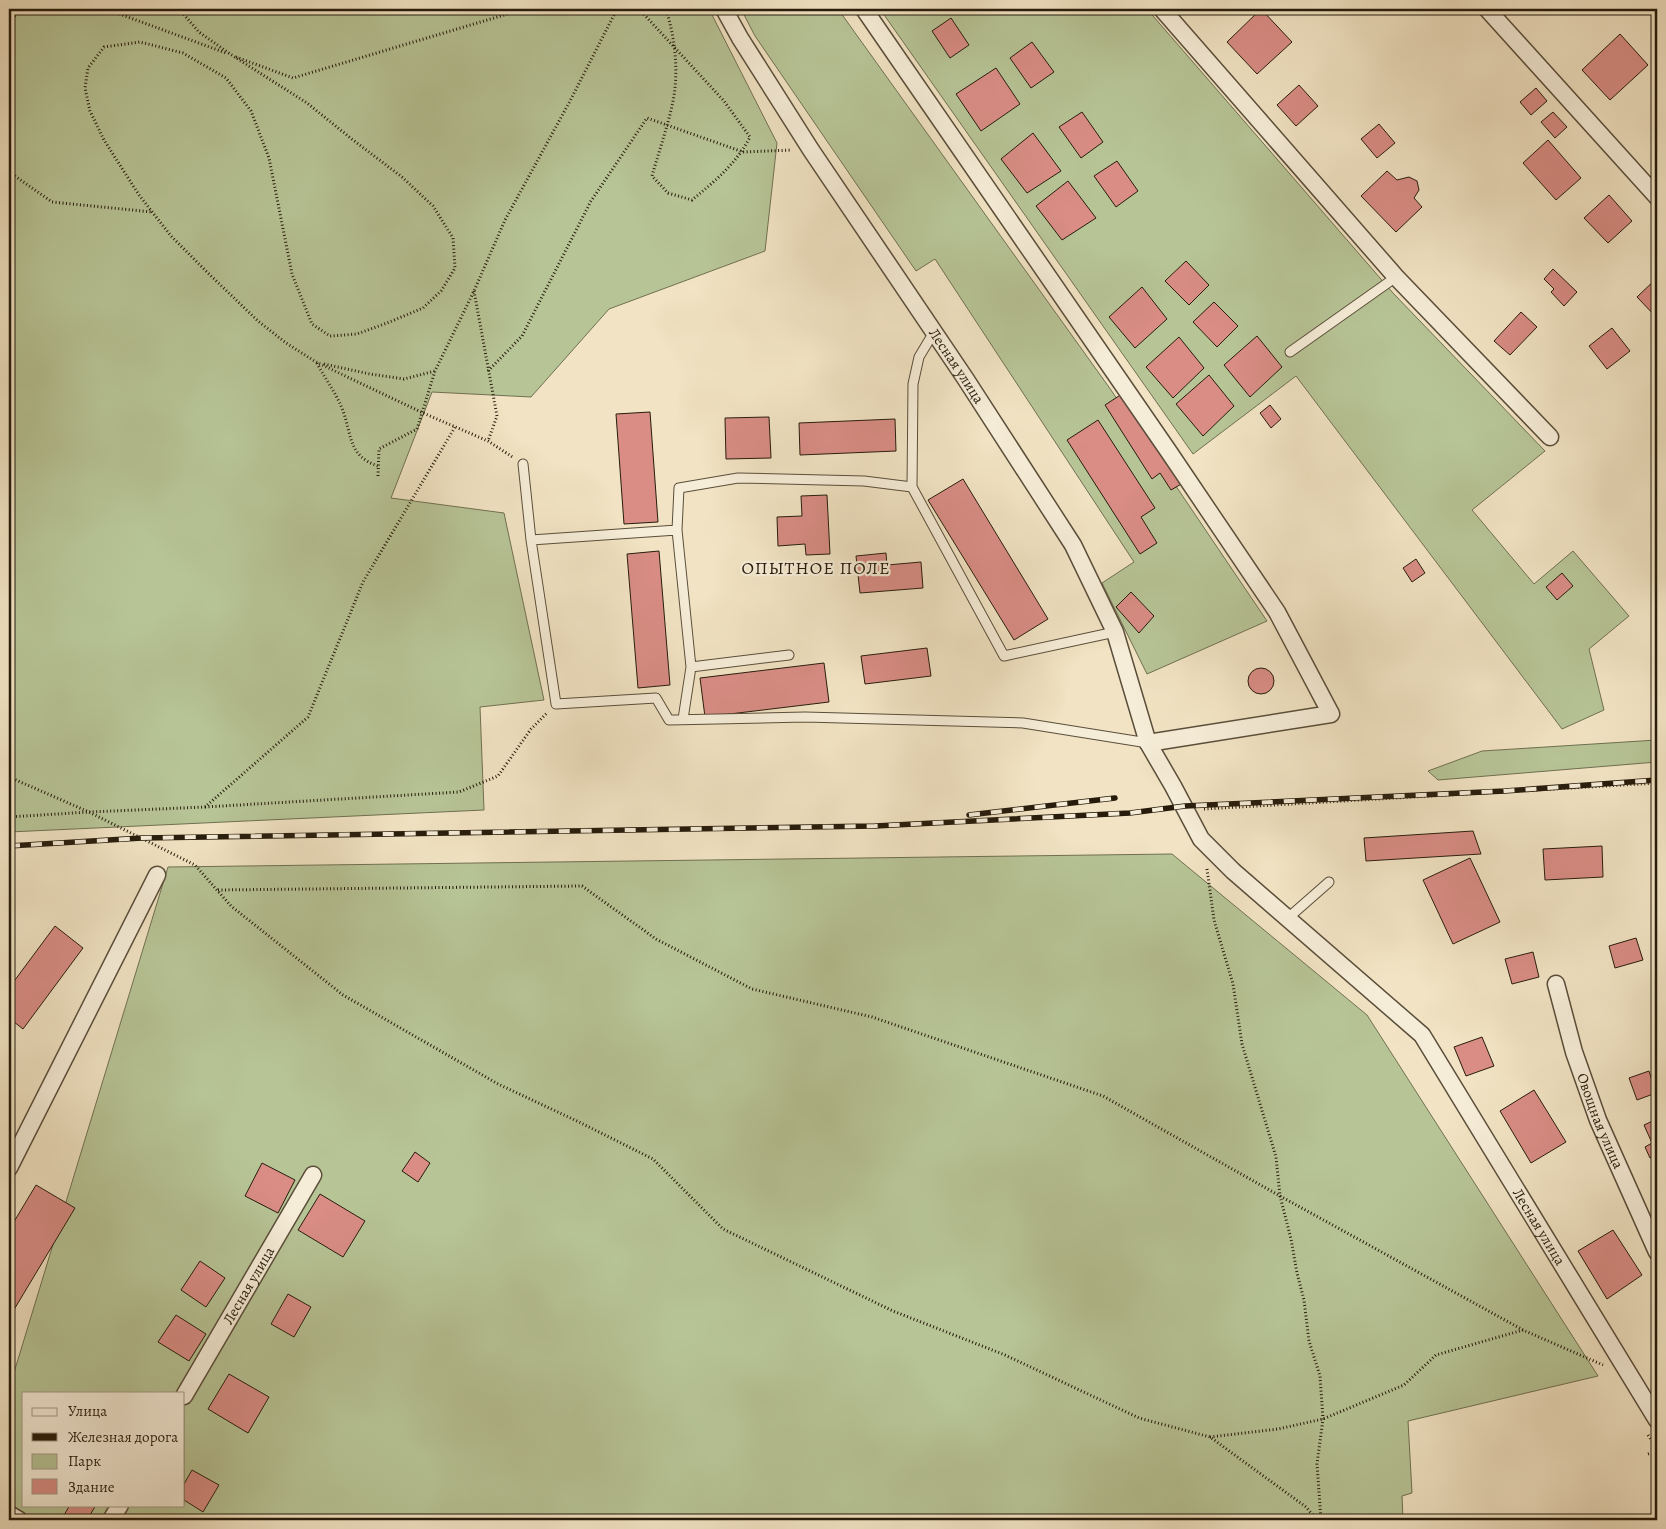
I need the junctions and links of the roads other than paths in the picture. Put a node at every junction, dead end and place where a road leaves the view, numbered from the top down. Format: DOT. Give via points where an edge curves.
graph roads {
  1 [pos="724,9"];
  2 [pos="864,9"];
  3 [pos="1162,9"];
  4 [pos="1487,9"];
  5 [pos="1657,197"];
  6 [pos="1396,277"];
  7 [pos="934,332"];
  8 [pos="1290,352"];
  9 [pos="1550,437"];
  10 [pos="523,464"];
  11 [pos="912,487"];
  12 [pos="677,530"];
  13 [pos="531,540"];
  14 [pos="1115,632"];
  15 [pos="789,655"];
  16 [pos="691,667"];
  17 [pos="683,719"];
  18 [pos="1148,743"];
  19 [pos="157,875"];
  20 [pos="1330,882"];
  21 [pos="1288,918"];
  22 [pos="1556,984"];
  23 [pos="9,1168"];
  24 [pos="313,1175"];
  25 [pos="1657,1252"];
  26 [pos="185,1394"];
  27 [pos="1657,1420"];
  28 [pos="119,1506"];
  29 [pos="9,1514"];
  30 [pos="19,1520"];
  31 [pos="111,1520"];
  1 -- 7 [label="street, Лесная улица" via="811,150"];
  2 -- 18 [label="street" via="1277,612 1331,714"];
  3 -- 6 [label="street"];
  4 -- 5 [label="street"];
  6 -- 8 [label="lane"];
  6 -- 9 [label="street"];
  7 -- 11 [label="lane" via="918,357 913,384"];
  7 -- 14 [label="street, Лесная улица" via="1073,545"];
  10 -- 13 [label="lane"];
  11 -- 12 [label="lane" via="864,481 738,478 679,488"];
  11 -- 14 [label="lane" via="1004,656"];
  12 -- 13 [label="lane"];
  12 -- 16 [label="lane"];
  13 -- 17 [label="lane" via="556,704 656,698 669,720"];
  14 -- 18 [label="street, Лесная улица"];
  15 -- 16 [label="lane"];
  16 -- 17 [label="lane"];
  17 -- 18 [label="lane" via="805,717 1023,723"];
  18 -- 21 [label="street, Лесная улица" via="1201,839 1232,871"];
  19 -- 23 [label="street"];
  20 -- 21 [label="lane"];
  21 -- 27 [label="street, Лесная улица" via="1422,1035"];
  22 -- 25 [label="street, Овощная улица" via="1574,1052 1598,1120"];
  24 -- 26 [label="street, Лесная улица"];
  28 -- 31 [label="street"];
  29 -- 30 [label="street"];
}
